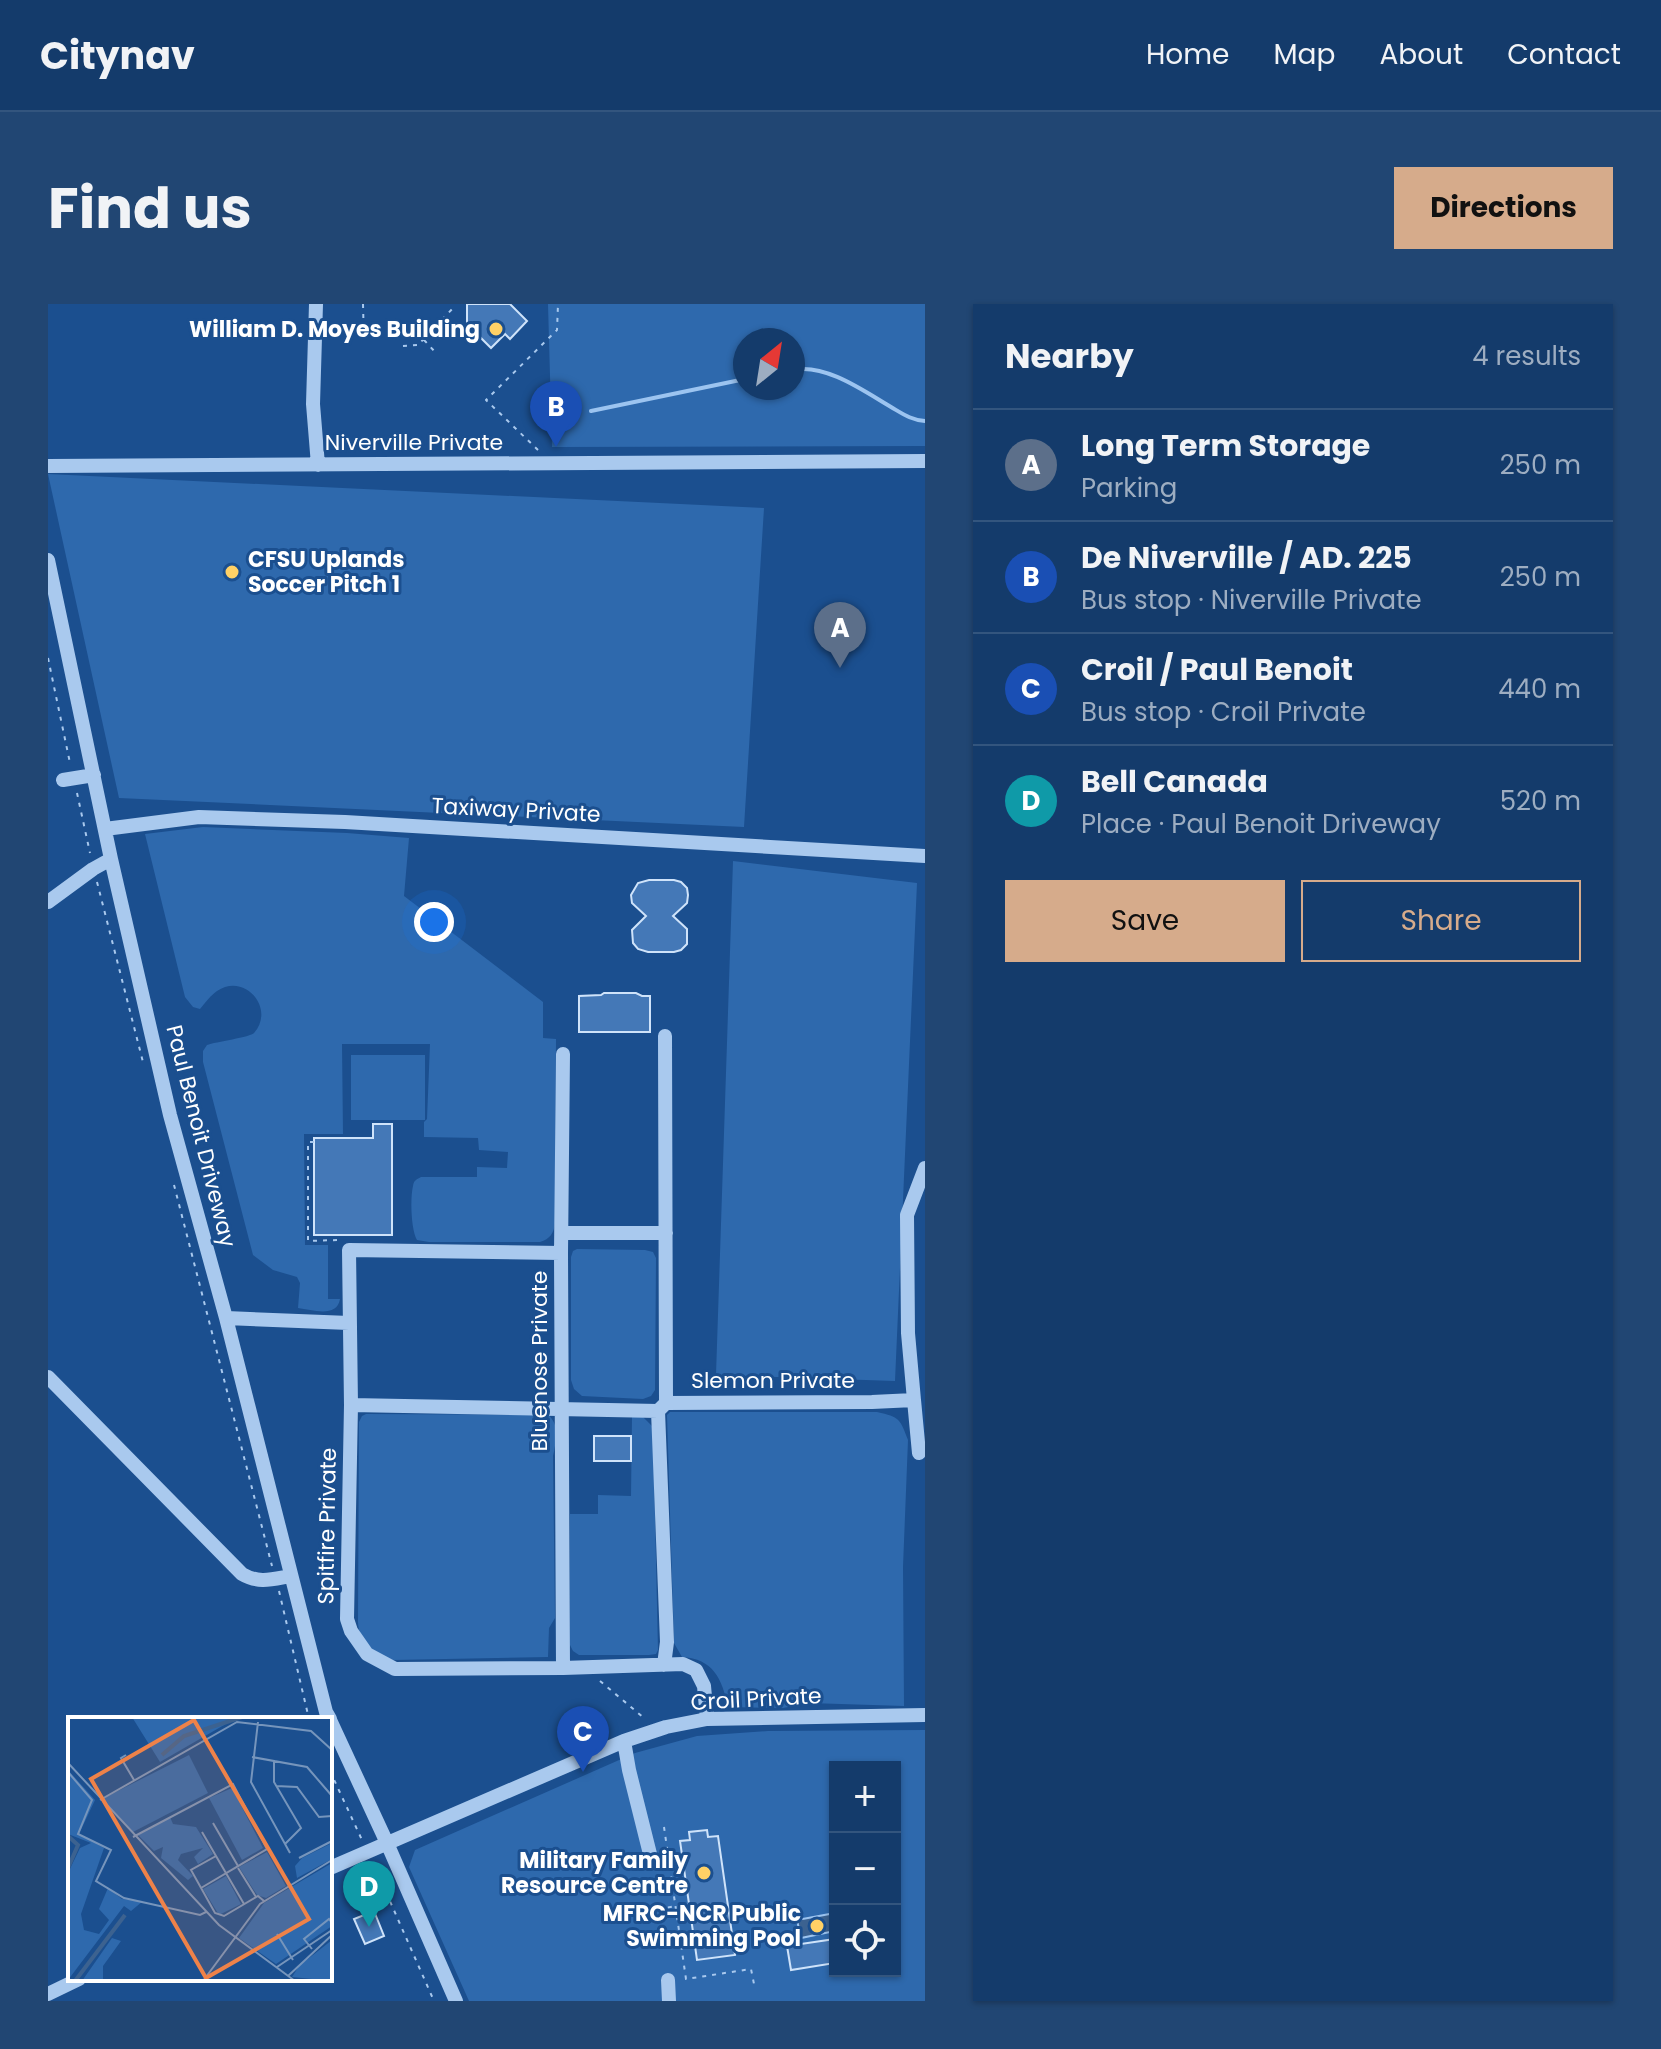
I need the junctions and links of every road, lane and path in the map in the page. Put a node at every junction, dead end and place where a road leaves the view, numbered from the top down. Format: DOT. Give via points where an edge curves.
graph roads {
  1 [pos="316,304"];
  2 [pos="363,304"];
  3 [pos="558,304"];
  4 [pos="455,306"];
  5 [pos="423,340"];
  6 [pos="364,344"];
  7 [pos="403,346"];
  8 [pos="437,354"];
  9 [pos="925,461"];
  10 [pos="550,463"];
  11 [pos="318,465"];
  12 [pos="48,466"];
  13 [pos="48,560"];
  14 [pos="48,658"];
  15 [pos="94,775"];
  16 [pos="69,779"];
  17 [pos="105,829"];
  18 [pos="925,856"];
  19 [pos="111,859"];
  20 [pos="93,869"];
  21 [pos="48,902"];
  22 [pos="665,1036"];
  23 [pos="563,1054"];
  24 [pos="145,1070"];
  25 [pos="314,1142"];
  26 [pos="925,1168"];
  27 [pos="172,1178"];
  28 [pos="562,1233"];
  29 [pos="666,1233"];
  30 [pos="349,1250"];
  31 [pos="561,1253"];
  32 [pos="226,1318"];
  33 [pos="349,1323"];
  34 [pos="48,1377"];
  35 [pos="914,1400"];
  36 [pos="351,1405"];
  37 [pos="662,1407"];
  38 [pos="562,1409"];
  39 [pos="919,1453"];
  40 [pos="291,1576"];
  41 [pos="276,1579"];
  42 [pos="664,1665"];
  43 [pos="584,1667"];
  44 [pos="563,1668"];
  45 [pos="925,1715"];
  46 [pos="309,1717"];
  47 [pos="329,1717"];
  48 [pos="707,1719"];
  49 [pos="332,1723"];
  50 [pos="658,1729"];
  51 [pos="624,1741"];
  52 [pos="332,1775"];
  53 [pos="664,1827"];
  54 [pos="363,1841"];
  55 [pos="387,1843"];
  56 [pos="650,1854"];
  57 [pos="373,1864"];
  58 [pos="332,1867"];
  59 [pos="689,1904"];
  60 [pos="675,1906"];
  61 [pos="658,1909"];
  62 [pos="668,1980"];
  63 [pos="75,1981"];
  64 [pos="755,1989"];
  65 [pos="48,1994"];
  66 [pos="434,2001"];
  67 [pos="456,2001"];
  68 [pos="669,2001"];
  1 -- 11 [label="street" via="313,404"];
  2 -- 6 [label="path"];
  3 -- 10 [label="path" via="557,330 486,400"];
  4 -- 5 [label="path"];
  5 -- 7 [label="path"];
  5 -- 8 [label="path"];
  9 -- 10 [label="street, Niverville Private"];
  10 -- 11 [label="street, Niverville Private"];
  11 -- 12 [label="street, Niverville Private"];
  13 -- 15 [label="street, Paul Benoit Driveway"];
  14 -- 16 [label="path"];
  15 -- 16 [label="street"];
  15 -- 17 [label="street, Paul Benoit Driveway"];
  16 -- 20 [label="path"];
  17 -- 18 [label="street, Taxiway Private" via="199,817"];
  17 -- 19 [label="street, Paul Benoit Driveway"];
  19 -- 20 [label="street"];
  19 -- 32 [label="street, Paul Benoit Driveway" via="170,1115"];
  20 -- 21 [label="street"];
  20 -- 24 [label="path"];
  22 -- 29 [label="street"];
  23 -- 28 [label="street, Bluenose Private"];
  25 -- 30 [label="path" via="308,1142 308,1241 342,1240"];
  26 -- 35 [label="street" via="907,1215"];
  27 -- 41 [label="path"];
  28 -- 29 [label="street"];
  28 -- 31 [label="street, Bluenose Private"];
  29 -- 37 [label="street"];
  30 -- 31 [label="street"];
  30 -- 33 [label="street, Spitfire Private"];
  31 -- 38 [label="street, Bluenose Private"];
  32 -- 33 [label="street"];
  32 -- 40 [label="street, Paul Benoit Driveway"];
  33 -- 36 [label="street, Spitfire Private"];
  34 -- 41 [label="street" via="242,1574 253,1580"];
  35 -- 37 [label="street, Slemon Private"];
  35 -- 39 [label="street"];
  36 -- 38 [label="street, Slemon Private"];
  36 -- 44 [label="street, Spitfire Private" via="347,1619 367,1654 395,1669"];
  37 -- 38 [label="street, Slemon Private"];
  37 -- 42 [label="street"];
  38 -- 44 [label="street, Bluenose Private"];
  40 -- 41 [label="street"];
  40 -- 47 [label="street, Paul Benoit Driveway"];
  41 -- 46 [label="path"];
  42 -- 43 [label="street, Spitfire Private"];
  42 -- 48 [label="street, Spitfire Private" via="696,1670 704,1686"];
  43 -- 44 [label="street, Spitfire Private"];
  43 -- 50 [label="path"];
  45 -- 48 [label="street, Croil Private"];
  48 -- 50 [label="street, Croil Private"];
  49 -- 55 [label="street, Paul Benoit Driveway"];
  50 -- 51 [label="street, Croil Private"];
  51 -- 55 [label="street, Croil Private"];
  51 -- 56 [label="street"];
  52 -- 54 [label="path"];
  53 -- 60 [label="path"];
  55 -- 58 [label="street, Croil Private"];
  55 -- 67 [label="street, Paul Benoit Driveway"];
  57 -- 66 [label="path"];
  59 -- 60 [label="path"];
  60 -- 61 [label="path"];
  60 -- 64 [label="path" via="686,1979 751,1969"];
  62 -- 68 [label="street"];
  63 -- 65 [label="street"];
}
